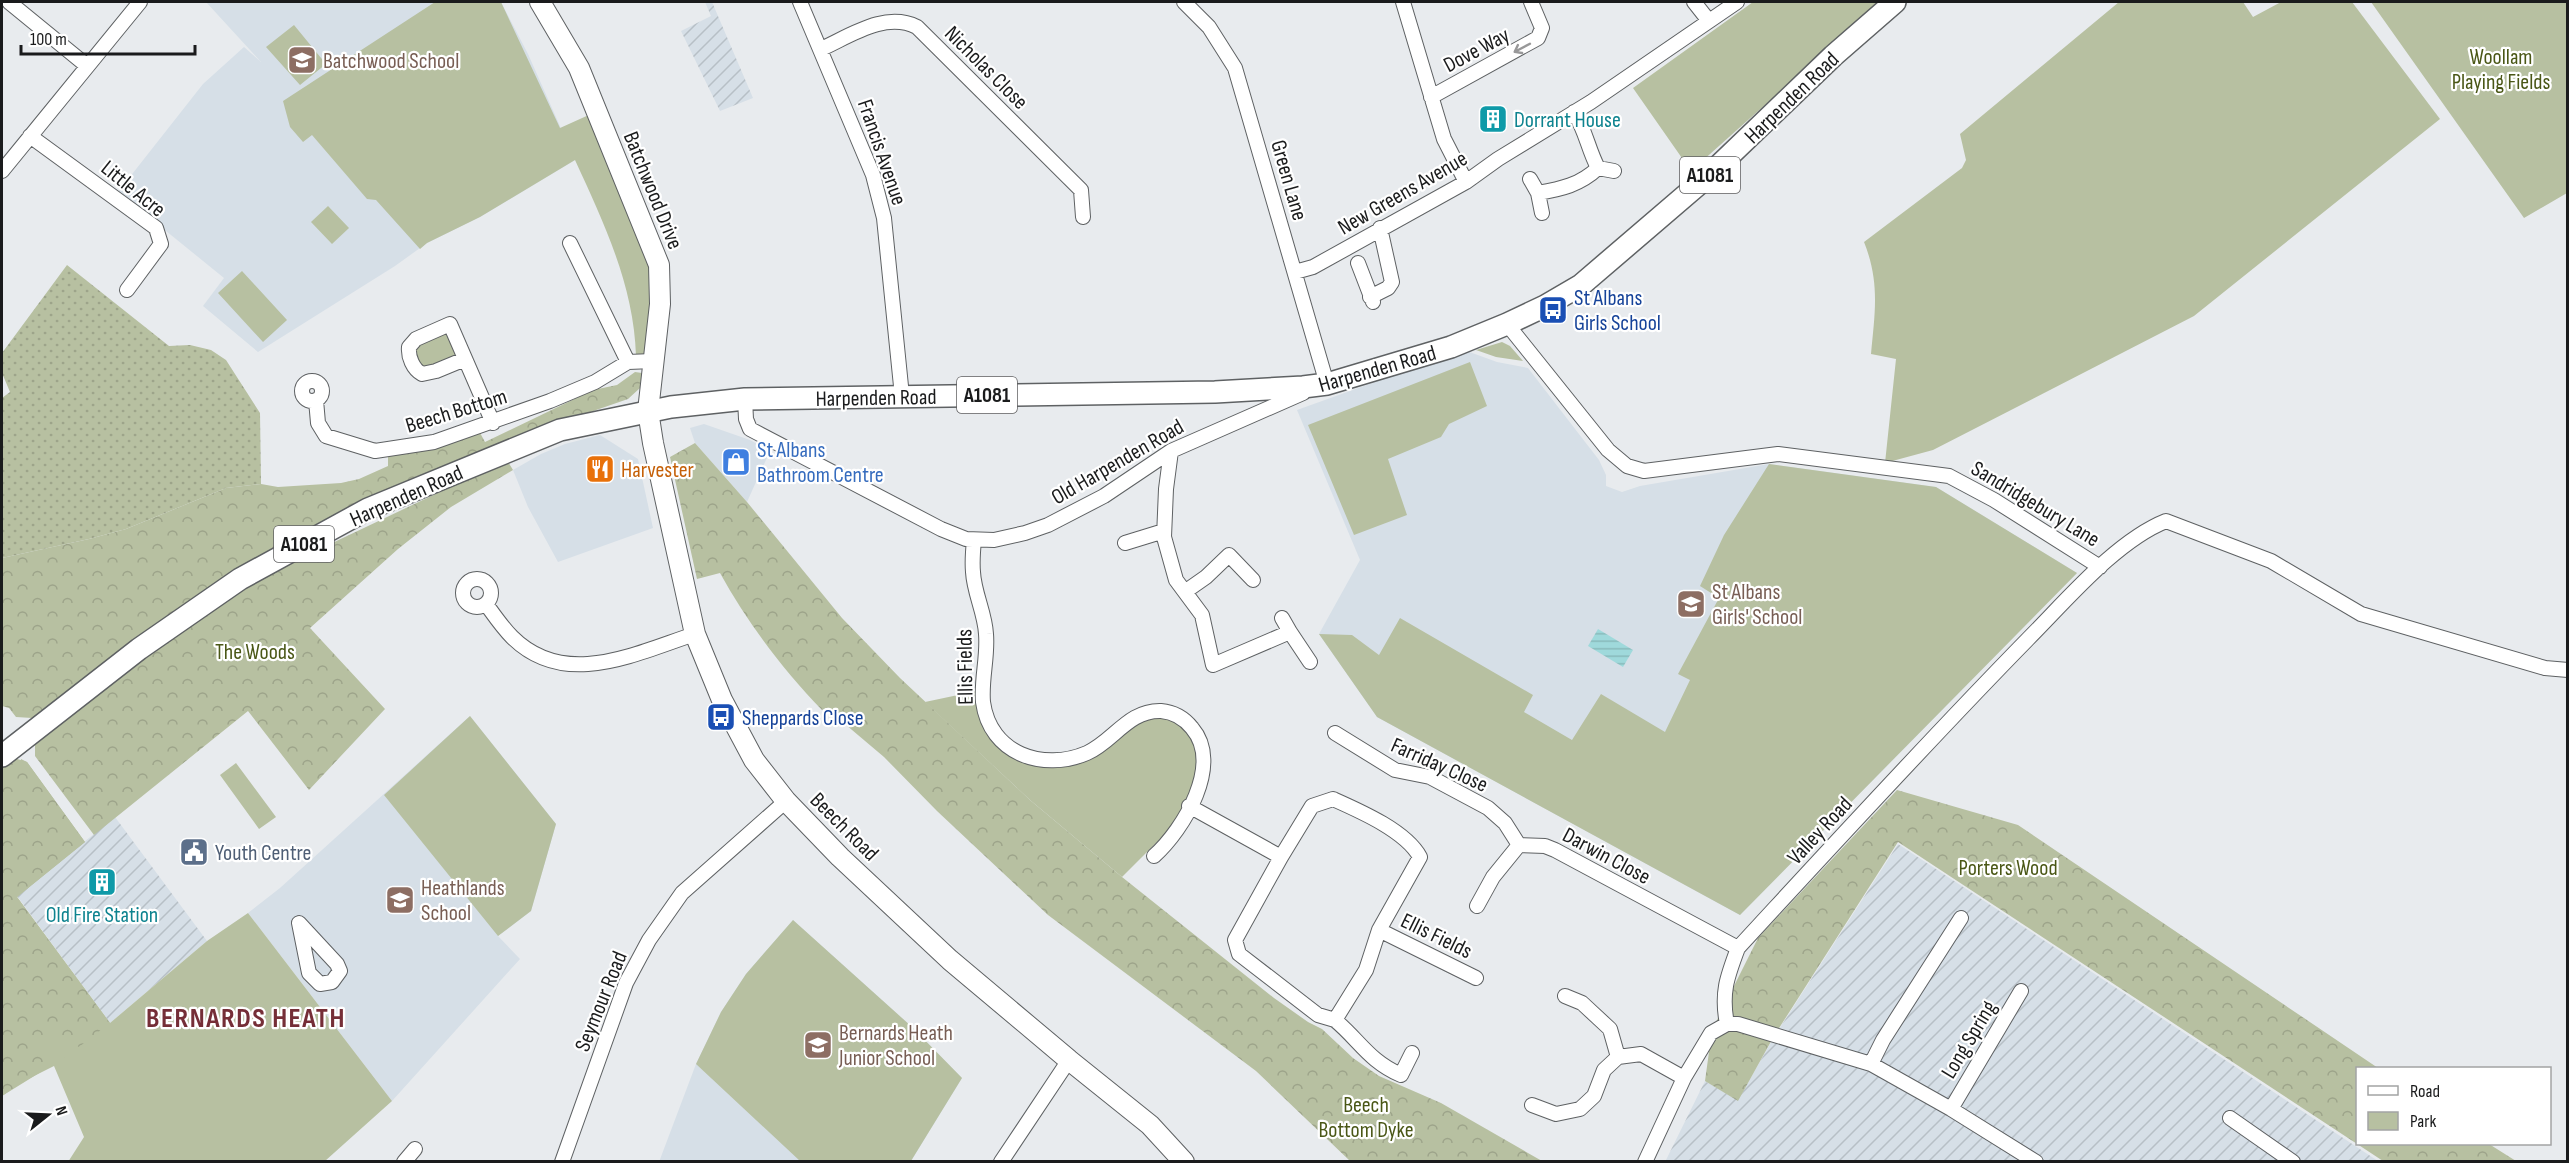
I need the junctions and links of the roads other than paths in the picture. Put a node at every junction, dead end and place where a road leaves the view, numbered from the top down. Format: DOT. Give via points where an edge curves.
graph roads {
  1 [pos="9,2"];
  2 [pos="141,2"];
  3 [pos="540,2"];
  4 [pos="800,2"];
  5 [pos="1184,2"];
  6 [pos="1403,2"];
  7 [pos="1531,2"];
  8 [pos="1694,2"];
  9 [pos="1737,2"];
  10 [pos="1895,2"];
  11 [pos="1709,21"];
  12 [pos="821,49"];
  13 [pos="86,65"];
  14 [pos="1431,97"];
  15 [pos="1574,112"];
  16 [pos="30,136"];
  17 [pos="1598,168"];
  18 [pos="2,171"];
  19 [pos="1614,171"];
  20 [pos="1530,179"];
  21 [pos="1466,182"];
  22 [pos="1538,193"];
  23 [pos="1542,213"];
  24 [pos="1083,217"];
  25 [pos="1380,228"];
  26 [pos="570,243"];
  27 [pos="1358,263"];
  28 [pos="1295,272"];
  29 [pos="127,290"];
  30 [pos="1390,296"];
  31 [pos="1369,302"];
  32 [pos="1507,324"];
  33 [pos="465,359"];
  34 [pos="653,361"];
  35 [pos="628,362"];
  36 [pos="1327,384"];
  37 [pos="1304,393"];
  38 [pos="902,396"];
  39 [pos="745,399"];
  40 [pos="316,400"];
  41 [pos="648,411"];
  42 [pos="493,423"];
  43 [pos="1171,451"];
  44 [pos="1164,531"];
  45 [pos="974,540"];
  46 [pos="1125,543"];
  47 [pos="2100,567"];
  48 [pos="1253,580"];
  49 [pos="1186,591"];
  50 [pos="486,604"];
  51 [pos="1282,618"];
  52 [pos="1290,632"];
  53 [pos="695,634"];
  54 [pos="1310,662"];
  55 [pos="2568,670"];
  56 [pos="1335,733"];
  57 [pos="2,756"];
  58 [pos="786,801"];
  59 [pos="1189,806"];
  60 [pos="1519,845"];
  61 [pos="1154,856"];
  62 [pos="1281,857"];
  63 [pos="1477,906"];
  64 [pos="1961,918"];
  65 [pos="1379,930"];
  66 [pos="1738,948"];
  67 [pos="1476,978"];
  68 [pos="2021,991"];
  69 [pos="1565,996"];
  70 [pos="1335,1020"];
  71 [pos="1727,1024"];
  72 [pos="1412,1053"];
  73 [pos="1618,1057"];
  74 [pos="1069,1060"];
  75 [pos="1871,1064"];
  76 [pos="1684,1078"];
  77 [pos="1533,1105"];
  78 [pos="1951,1109"];
  79 [pos="2230,1118"];
  80 [pos="415,1149"];
  81 [pos="2276,1157"];
  82 [pos="405,1161"];
  83 [pos="562,1161"];
  84 [pos="1001,1161"];
  85 [pos="1184,1161"];
  86 [pos="1645,1161"];
  87 [pos="2036,1161"];
  88 [pos="2293,1161"];
  1 -- 13 [label="street"];
  2 -- 13 [label="street"];
  3 -- 34 [label="street, Batchwood Drive" via="579,68 659,265 660,304"];
  4 -- 12 [label="street, Francis Avenue"];
  5 -- 28 [label="street, Green Lane" via="1214,33 1235,68"];
  6 -- 14 [label="street"];
  7 -- 14 [label="street, Dove Way, one-way" via="1542,28 1538,38"];
  8 -- 11 [label="street"];
  9 -- 11 [label="street, New Greens Avenue"];
  10 -- 32 [label="main road, Harpenden Road / A1081" via="1658,222 1581,285"];
  11 -- 15 [label="street, New Greens Avenue"];
  12 -- 24 [label="street, Nicholas Close" via="883,22 906,22 917,27 1081,190"];
  12 -- 38 [label="street, Francis Avenue" via="873,175 884,218"];
  13 -- 16 [label="street"];
  14 -- 21 [label="street" via="1444,139"];
  15 -- 17 [label="street"];
  15 -- 21 [label="street, New Greens Avenue"];
  16 -- 18 [label="street"];
  16 -- 29 [label="street, Little Acre" via="156,228 161,244"];
  17 -- 19 [label="street"];
  17 -- 22 [label="street" via="1568,187"];
  20 -- 22 [label="street"];
  21 -- 25 [label="street, New Greens Avenue"];
  22 -- 23 [label="street"];
  25 -- 28 [label="street, New Greens Avenue" via="1313,267"];
  25 -- 31 [label="street" via="1392,282"];
  26 -- 35 [label="street"];
  27 -- 31 [label="street"];
  28 -- 36 [label="street, Green Lane"];
  30 -- 31 [label="street"];
  32 -- 36 [label="main road, Harpenden Road / A1081" via="1418,358"];
  32 -- 47 [label="street, Sandridgebury Lane" via="1608,450 1627,466 1644,471 1778,454 1950,476"];
  33 -- 42 [label="street"];
  34 -- 35 [label="street"];
  34 -- 41 [label="street, Batchwood Drive"];
  35 -- 42 [label="street, Beech Bottom" via="595,382"];
  36 -- 38 [label="main road, Harpenden Road / A1081" via="1215,392"];
  37 -- 43 [label="street, Old Harpenden Road"];
  38 -- 39 [label="main road, Harpenden Road / A1081"];
  39 -- 41 [label="main road, Harpenden Road / A1081"];
  39 -- 45 [label="street, Old Harpenden Road" via="750,429 941,529"];
  40 -- 42 [label="street, Beech Bottom" via="318,423 326,436 375,451 434,442"];
  41 -- 53 [label="street, Beech Road"];
  41 -- 57 [label="main road, Harpenden Road / A1081" via="560,430 368,509 240,579 139,649"];
  43 -- 44 [label="street"];
  43 -- 45 [label="street, Old Harpenden Road" via="1104,496 1048,525 1010,537"];
  44 -- 46 [label="street"];
  44 -- 49 [label="street" via="1176,580"];
  45 -- 59 [label="street, Ellis Fields" via="973,572 986,632 983,702 997,736 1027,758 1053,762 1090,752 1134,717 1152,712 1171,713 1188,723 1202,747 1204,767"];
  47 -- 55 [label="street, Sandridgebury Lane" via="2153,526 2166,521 2271,561 2361,614 2546,668"];
  47 -- 66 [label="street, Valley Road" via="1936,733"];
  48 -- 49 [label="street" via="1229,555"];
  49 -- 52 [label="street" via="1202,615 1213,665"];
  50 -- 53 [label="street" via="513,638 539,656 568,665 597,665"];
  51 -- 52 [label="street"];
  52 -- 54 [label="street"];
  53 -- 58 [label="street, Beech Road" via="722,700 754,760"];
  56 -- 60 [label="street, Farriday Close" via="1395,770 1430,777 1488,808 1505,823"];
  58 -- 74 [label="street, Beech Road" via="950,960"];
  58 -- 83 [label="street, Seymour Road" via="682,893 649,940 626,983"];
  59 -- 61 [label="street, Ellis Fields" via="1175,834"];
  59 -- 62 [label="street"];
  60 -- 63 [label="street" via="1493,877"];
  60 -- 66 [label="street, Darwin Close" via="1555,850"];
  62 -- 65 [label="street, Ellis Fields" via="1312,806 1333,799 1396,832 1420,857"];
  62 -- 70 [label="street, Ellis Fields" via="1235,940 1239,954 1318,1015"];
  64 -- 75 [label="street"];
  65 -- 67 [label="street, Ellis Fields"];
  65 -- 70 [label="street, Ellis Fields" via="1366,970"];
  66 -- 71 [label="street, Valley Road" via="1725,983"];
  68 -- 78 [label="street, Long Spring"];
  69 -- 73 [label="street" via="1582,1003 1610,1029"];
  70 -- 72 [label="street, Ellis Fields" via="1366,1054 1401,1075"];
  71 -- 75 [label="street"];
  71 -- 76 [label="street" via="1711,1033"];
  73 -- 76 [label="street" via="1641,1054"];
  73 -- 77 [label="street" via="1604,1070 1594,1096 1580,1108 1556,1114"];
  74 -- 84 [label="street"];
  74 -- 85 [label="street, Beech Road" via="1150,1125"];
  75 -- 78 [label="street"];
  76 -- 86 [label="street"];
  78 -- 87 [label="street"];
  79 -- 81 [label="street"];
  80 -- 82 [label="street"];
  81 -- 88 [label="street"];
}
